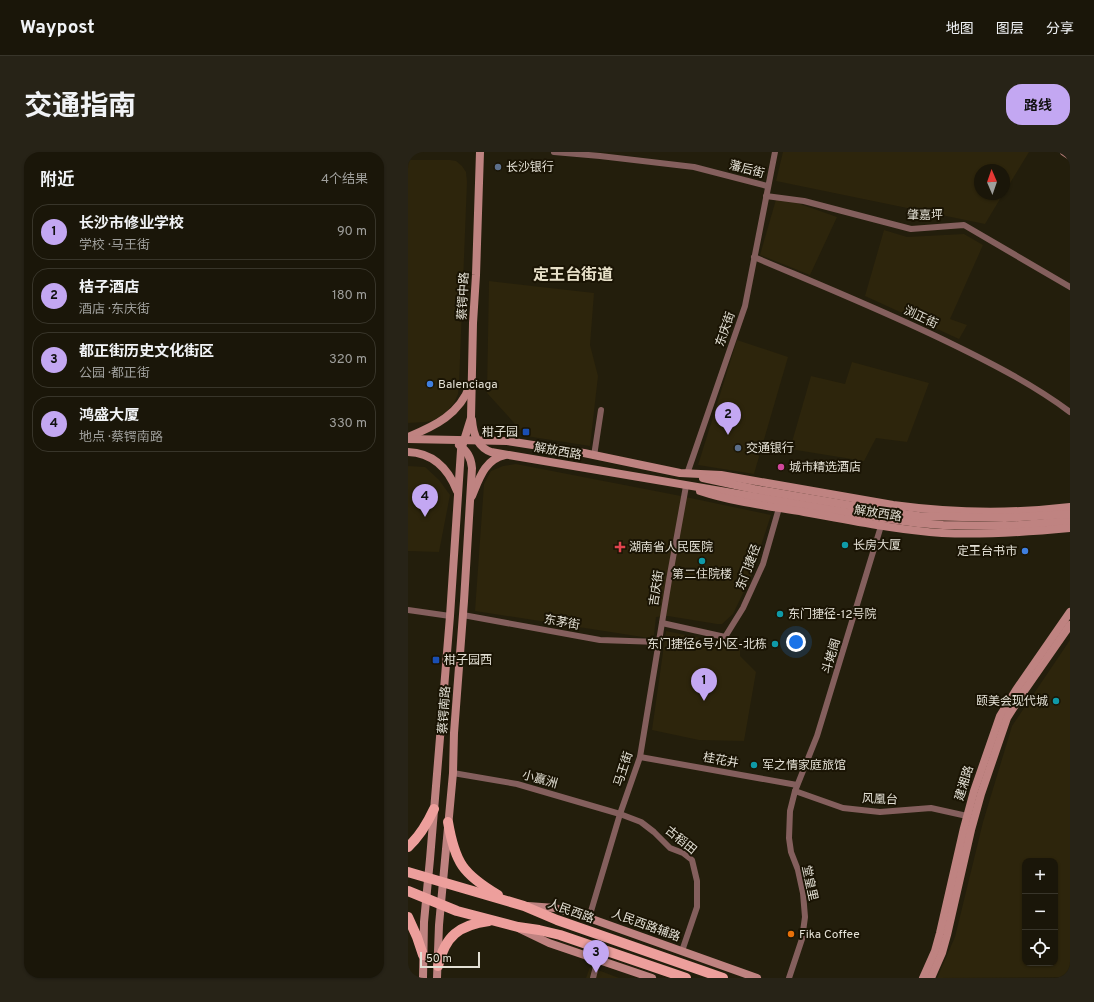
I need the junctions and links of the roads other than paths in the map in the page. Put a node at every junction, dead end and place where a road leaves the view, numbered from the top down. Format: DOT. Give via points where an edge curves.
graph roads {
  1 [pos="480,152"];
  2 [pos="554,152"];
  3 [pos="775,152"];
  4 [pos="1064,152"];
  5 [pos="1070,156"];
  6 [pos="767,186"];
  7 [pos="766,196"];
  8 [pos="754,257"];
  9 [pos="1070,287"];
  10 [pos="472,381"];
  11 [pos="601,410"];
  12 [pos="1070,412"];
  13 [pos="471,418"];
  14 [pos="408,438"];
  15 [pos="477,440"];
  16 [pos="462,443"];
  17 [pos="408,452"];
  18 [pos="508,455"];
  19 [pos="594,456"];
  20 [pos="687,474"];
  21 [pos="686,486"];
  22 [pos="754,492"];
  23 [pos="458,495"];
  24 [pos="470,502"];
  25 [pos="1070,507"];
  26 [pos="779,508"];
  27 [pos="1070,514"];
  28 [pos="1070,521"];
  29 [pos="881,526"];
  30 [pos="1070,528"];
  31 [pos="408,610"];
  32 [pos="1070,612"];
  33 [pos="463,615"];
  34 [pos="450,616"];
  35 [pos="662,623"];
  36 [pos="1070,626"];
  37 [pos="659,642"];
  38 [pos="640,757"];
  39 [pos="452,773"];
  40 [pos="796,788"];
  41 [pos="434,810"];
  42 [pos="620,814"];
  43 [pos="967,816"];
  44 [pos="448,822"];
  45 [pos="408,847"];
  46 [pos="408,872"];
  47 [pos="428,879"];
  48 [pos="443,883"];
  49 [pos="408,891"];
  50 [pos="426,898"];
  51 [pos="510,902"];
  52 [pos="441,904"];
  53 [pos="524,906"];
  54 [pos="408,917"];
  55 [pos="589,918"];
  56 [pos="493,921"];
  57 [pos="518,927"];
  58 [pos="682,951"];
  59 [pos="423,955"];
  60 [pos="598,958"];
  61 [pos="438,966"];
  62 [pos="423,978"];
  63 [pos="437,978"];
  64 [pos="593,978"];
  65 [pos="652,978"];
  66 [pos="686,978"];
  67 [pos="723,978"];
  68 [pos="757,978"];
  69 [pos="789,978"];
  70 [pos="923,978"];
  71 [pos="931,978"];
  1 -- 10 [label="main road, 蔡锷中路"];
  2 -- 6 [label="street, 藩后街" via="694,167"];
  3 -- 6 [label="street, 东庆街"];
  4 -- 5 [label="main road"];
  6 -- 7 [label="street, 东庆街"];
  7 -- 8 [label="street, 东庆街"];
  7 -- 9 [label="street, 肇嘉坪" via="804,201 911,229 964,225"];
  8 -- 12 [label="street, 浏正街" via="971,353 1038,390"];
  8 -- 20 [label="street, 东庆街" via="745,306"];
  10 -- 13 [label="main road, 蔡锷中路"];
  10 -- 14 [label="main road" via="465,397 450,414 438,424"];
  11 -- 19 [label="street"];
  13 -- 15 [label="main road"];
  13 -- 16 [label="main road, 蔡锷中路"];
  14 -- 16 [label="main road, 蔡锷南路"];
  15 -- 16 [label="main road, 解放西路"];
  15 -- 18 [label="main road, 解放西路" via="486,450"];
  15 -- 19 [label="main road, 解放西路" via="507,441"];
  16 -- 23 [label="main road, 蔡锷南路"];
  16 -- 24 [label="main road, 蔡锷南路" via="471,462"];
  17 -- 23 [label="main road" via="424,454 435,460 451,478"];
  18 -- 21 [label="main road, 解放西路"];
  18 -- 24 [label="main road" via="496,458 487,466"];
  19 -- 20 [label="main road, 解放西路"];
  20 -- 22 [label="main road, 解放西路"];
  20 -- 25 [label="main road, 解放西路" via="721,475 893,505 946,511"];
  21 -- 22 [label="main road, 解放西路"];
  21 -- 26 [label="main road, 解放西路" via="715,496"];
  21 -- 35 [label="street, 吉庆街"];
  22 -- 27 [label="main road, 解放西路" via="919,516 1005,518"];
  22 -- 28 [label="main road, 解放西路" via="918,523 1005,526"];
  23 -- 34 [label="main road, 蔡锷南路"];
  24 -- 33 [label="main road, 蔡锷南路"];
  26 -- 29 [label="main road, 解放西路"];
  26 -- 35 [label="street, 东门捷径" via="763,564 743,608 725,637"];
  29 -- 30 [label="main road, 解放西路" via="973,533"];
  29 -- 40 [label="street, 斗姥阁" via="820,729"];
  31 -- 34 [label="street"];
  32 -- 43 [label="main road, 建湘路" via="1000,716"];
  33 -- 37 [label="street, 东茅街" via="600,640"];
  33 -- 39 [label="main road, 蔡锷南路"];
  34 -- 41 [label="main road, 蔡锷南路"];
  35 -- 37 [label="street, 马王街"];
  36 -- 71 [label="main road, 建湘路" via="1008,718 978,806 947,935"];
  37 -- 38 [label="street, 马王街"];
  38 -- 40 [label="street, 桂花井"];
  38 -- 42 [label="street, 马王街"];
  39 -- 42 [label="street, 小赢洲" via="517,784"];
  39 -- 44 [label="main road, 蔡锷南路"];
  40 -- 43 [label="street, 风凰台" via="843,808 880,812 931,808"];
  40 -- 69 [label="street, 堂皇里" via="790,812 789,838 803,893 805,917 802,939"];
  41 -- 45 [label="main road" via="424,830"];
  41 -- 47 [label="main road, 蔡锷南路"];
  42 -- 55 [label="street, 马王街"];
  42 -- 58 [label="street, 古稻田" via="640,822 670,848 692,860 697,907"];
  43 -- 70 [label="main road, 建湘路" via="940,934"];
  44 -- 48 [label="main road, 蔡锷南路"];
  44 -- 51 [label="main road" via="456,856 465,871 481,885"];
  46 -- 47 [label="main road, 人民西路"];
  47 -- 48 [label="main road, 人民西路"];
  47 -- 50 [label="main road, 蔡锷南路"];
  48 -- 51 [label="main road, 人民西路"];
  48 -- 52 [label="main road, 蔡锷南路"];
  49 -- 50 [label="main road"];
  50 -- 52 [label="main road"];
  50 -- 59 [label="main road, 蔡锷南路"];
  51 -- 53 [label="main road, 人民西路"];
  52 -- 56 [label="main road"];
  52 -- 61 [label="main road, 蔡锷南路"];
  53 -- 55 [label="main road, 人民西路辅路" via="551,908"];
  53 -- 67 [label="main road, 人民西路"];
  54 -- 59 [label="main road"];
  55 -- 58 [label="main road, 人民西路辅路"];
  56 -- 57 [label="main road"];
  56 -- 61 [label="main road" via="466,926 455,933 446,942"];
  57 -- 60 [label="main road" via="540,939"];
  57 -- 66 [label="main road" via="560,935"];
  58 -- 68 [label="main road, 人民西路辅路"];
  59 -- 62 [label="main road, 蔡锷南路"];
  60 -- 64 [label="street"];
  60 -- 65 [label="main road"];
  61 -- 63 [label="main road, 蔡锷南路"];
}
